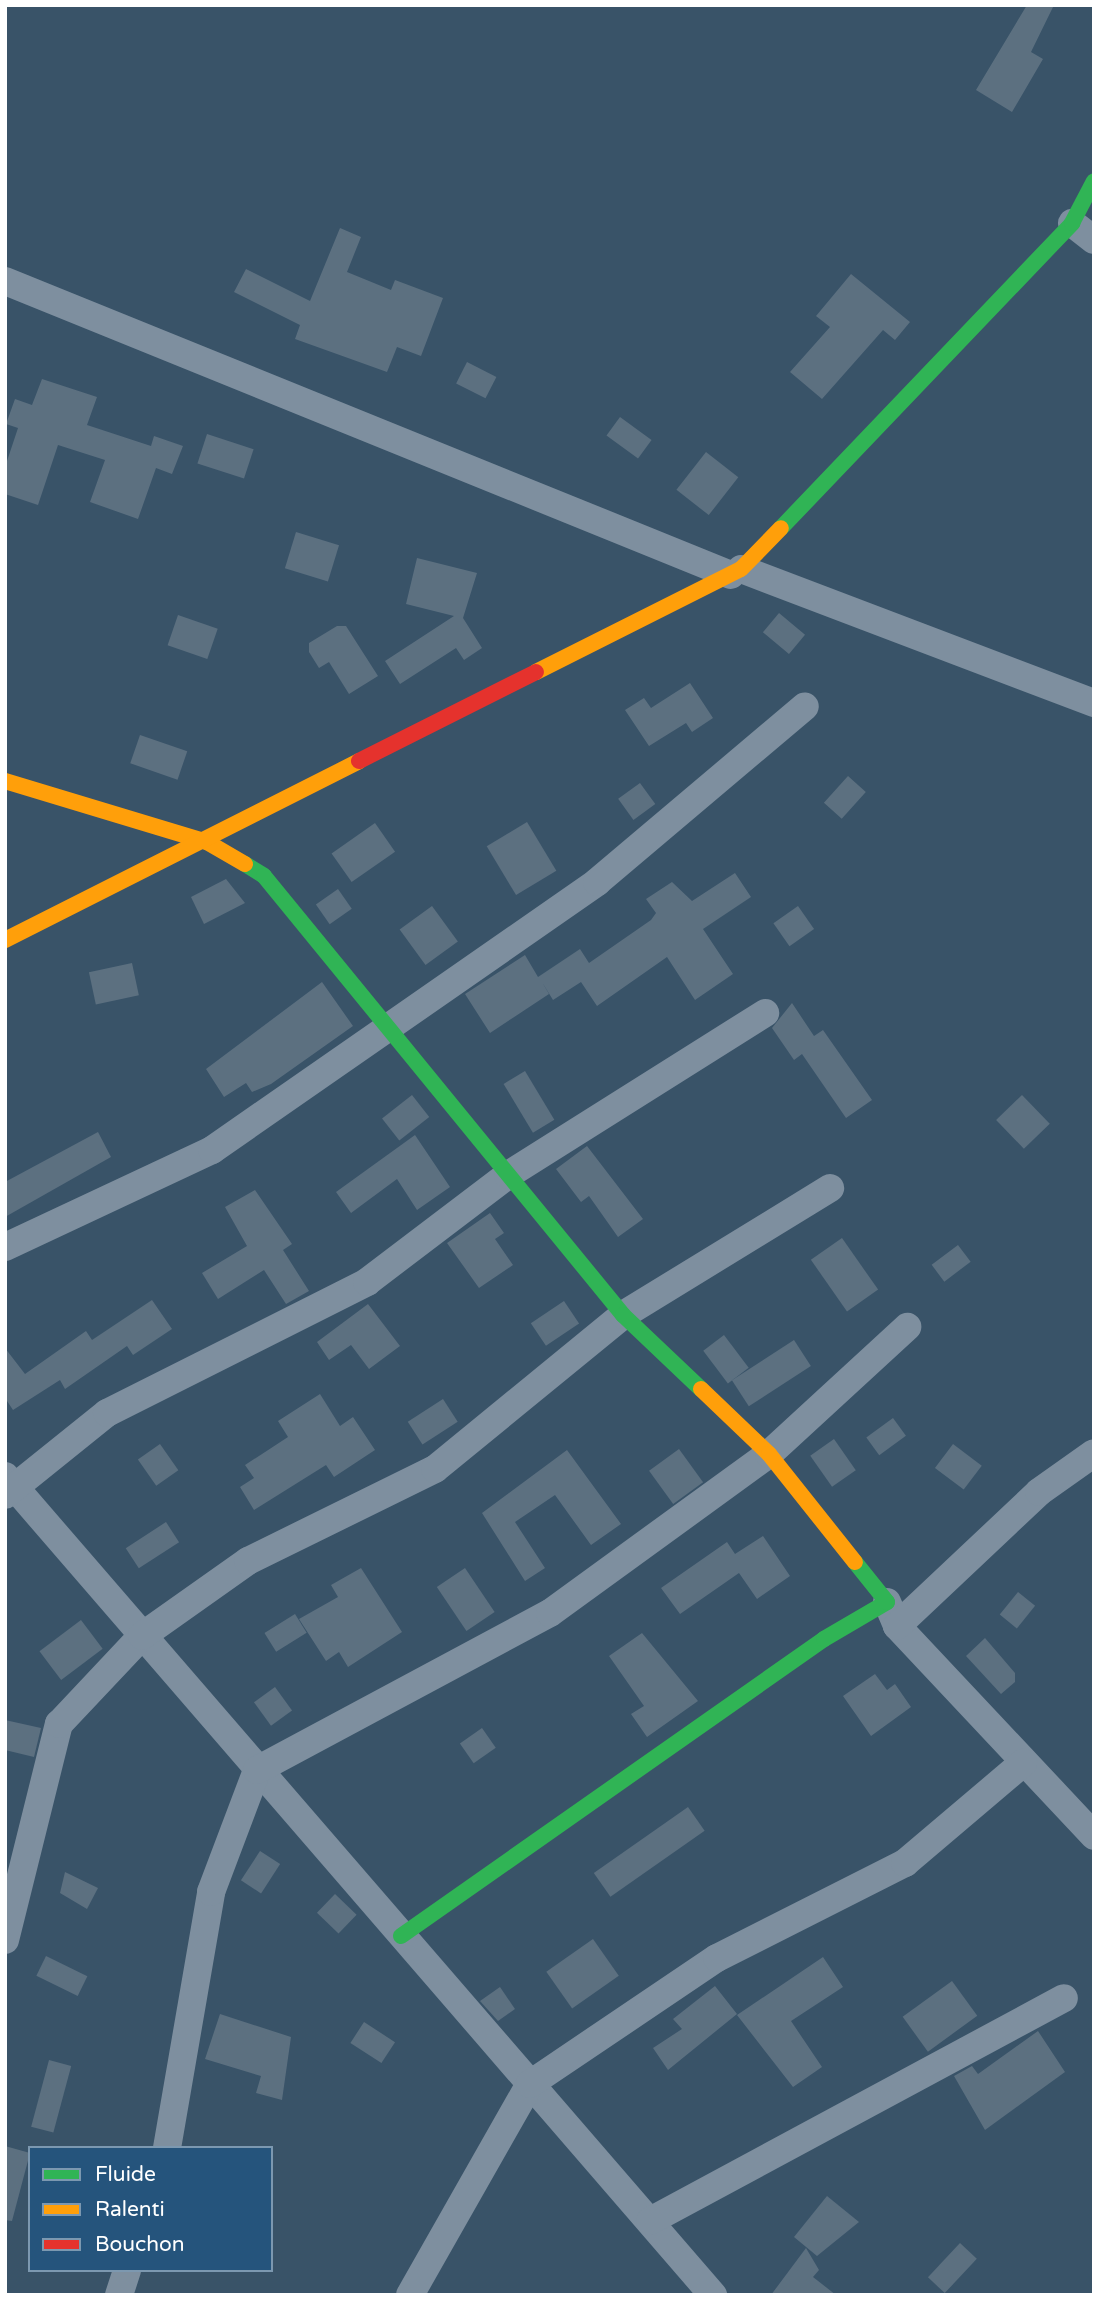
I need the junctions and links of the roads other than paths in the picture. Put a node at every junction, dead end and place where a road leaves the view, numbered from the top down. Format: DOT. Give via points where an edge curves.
graph roads {
  1 [pos="1094,181"];
  2 [pos="1083,232"];
  3 [pos="5,281"];
  4 [pos="736,572"];
  5 [pos="1094,703"];
  6 [pos="805,706"];
  7 [pos="5,781"];
  8 [pos="207,842"];
  9 [pos="5,940"];
  10 [pos="765,1013"];
  11 [pos="388,1030"];
  12 [pos="508,1175"];
  13 [pos="830,1188"];
  14 [pos="5,1247"];
  15 [pos="623,1315"];
  16 [pos="907,1327"];
  17 [pos="1094,1453"];
  18 [pos="769,1454"];
  19 [pos="8,1486"];
  20 [pos="892,1614"];
  21 [pos="142,1636"];
  22 [pos="1023,1763"];
  23 [pos="257,1770"];
  24 [pos="1094,1836"];
  25 [pos="401,1936"];
  26 [pos="5,1940"];
  27 [pos="1064,1998"];
  28 [pos="530,2084"];
  29 [pos="167,2146"];
  30 [pos="650,2221"];
  31 [pos="126,2272"];
  32 [pos="119,2295"];
  33 [pos="410,2295"];
  34 [pos="713,2295"];
  1 -- 2 [label="street"];
  2 -- 4 [label="street"];
  3 -- 4 [label="street"];
  4 -- 5 [label="street"];
  4 -- 8 [label="street"];
  6 -- 11 [label="street" via="597,883"];
  7 -- 8 [label="street"];
  8 -- 9 [label="street"];
  8 -- 11 [label="street" via="264,876"];
  10 -- 12 [label="street"];
  11 -- 12 [label="street"];
  11 -- 14 [label="street" via="212,1150"];
  12 -- 15 [label="street"];
  12 -- 19 [label="street" via="367,1282 107,1413"];
  13 -- 15 [label="street"];
  15 -- 18 [label="street"];
  15 -- 21 [label="street" via="435,1469 248,1561"];
  16 -- 18 [label="street"];
  17 -- 20 [label="street" via="1039,1492"];
  18 -- 20 [label="street"];
  18 -- 23 [label="street" via="550,1613"];
  19 -- 21 [label="street"];
  20 -- 22 [label="street"];
  20 -- 25 [label="street" via="824,1639"];
  21 -- 23 [label="street"];
  21 -- 26 [label="street" via="60,1724"];
  22 -- 24 [label="street"];
  22 -- 28 [label="street" via="905,1863 717,1958"];
  23 -- 25 [label="street"];
  23 -- 29 [label="street" via="211,1892"];
  25 -- 28 [label="street"];
  27 -- 30 [label="street"];
  28 -- 30 [label="street"];
  28 -- 33 [label="street"];
  30 -- 34 [label="street"];
  31 -- 32 [label="street"];
}
